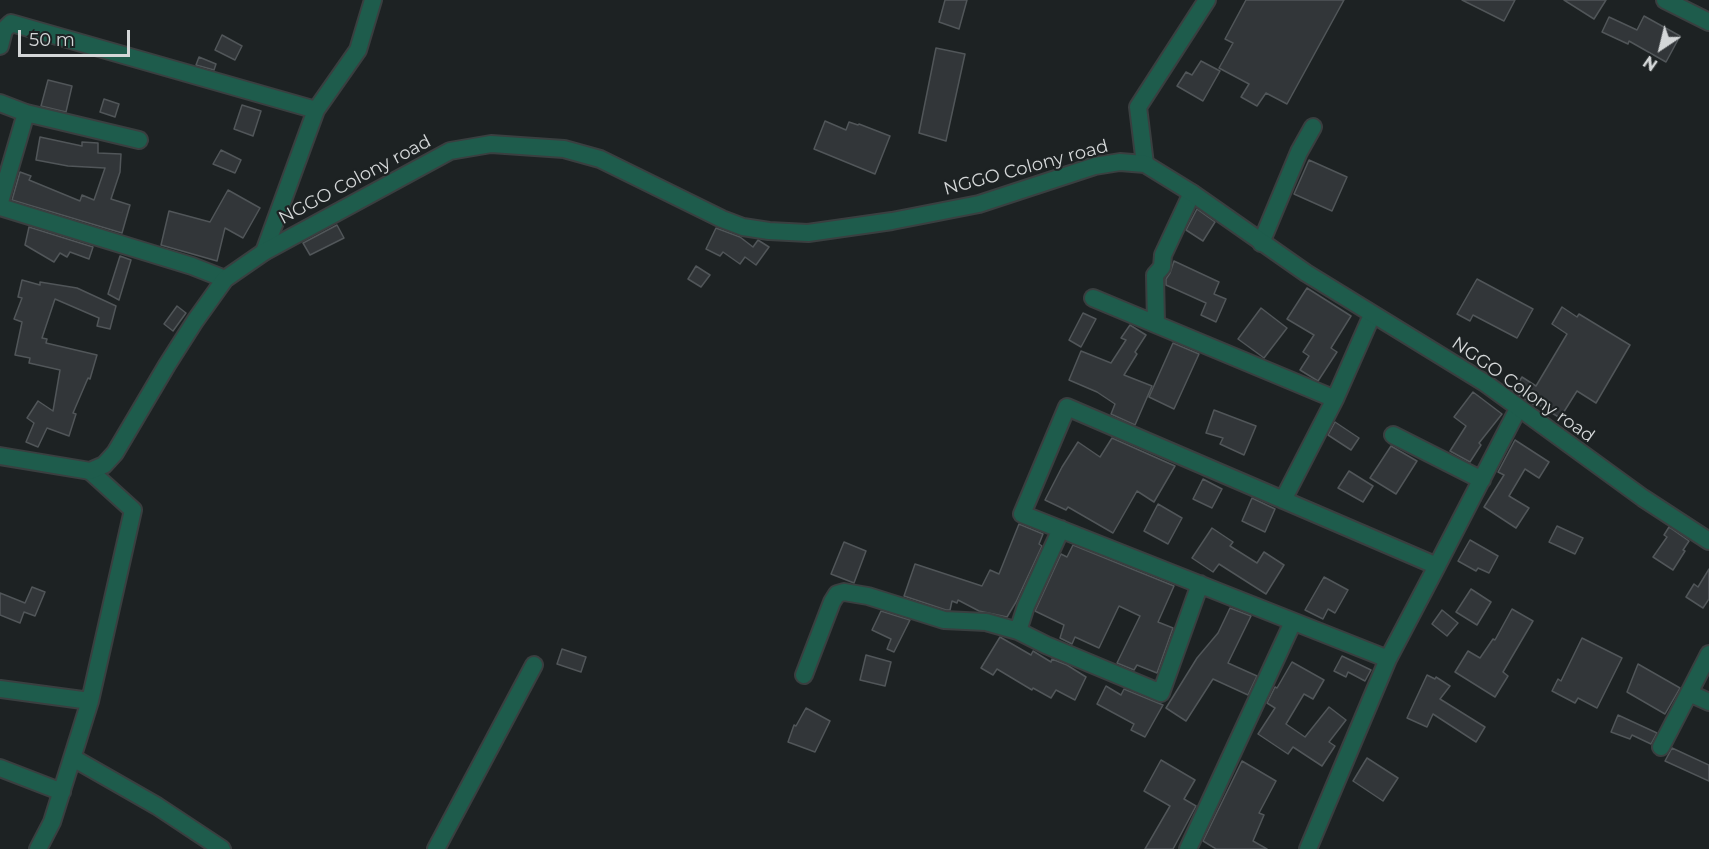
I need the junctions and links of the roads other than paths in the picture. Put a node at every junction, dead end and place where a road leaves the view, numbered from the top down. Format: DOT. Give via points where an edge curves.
graph roads {
  1 [pos="373,0"];
  2 [pos="1208,0"];
  3 [pos="1665,0"];
  4 [pos="1709,22"];
  5 [pos="0,45"];
  6 [pos="0,103"];
  7 [pos="316,110"];
  8 [pos="26,113"];
  9 [pos="1313,127"];
  10 [pos="139,140"];
  11 [pos="1145,164"];
  12 [pos="1192,193"];
  13 [pos="0,202"];
  14 [pos="0,207"];
  15 [pos="1261,243"];
  16 [pos="264,252"];
  17 [pos="225,279"];
  18 [pos="1093,298"];
  19 [pos="1372,315"];
  20 [pos="1156,324"];
  21 [pos="1335,399"];
  22 [pos="1518,409"];
  23 [pos="1394,435"];
  24 [pos="0,456"];
  25 [pos="90,471"];
  26 [pos="1482,480"];
  27 [pos="1283,500"];
  28 [pos="1061,529"];
  29 [pos="1709,542"];
  30 [pos="1437,566"];
  31 [pos="1200,584"];
  32 [pos="1293,622"];
  33 [pos="1018,631"];
  34 [pos="1709,654"];
  35 [pos="1388,659"];
  36 [pos="534,665"];
  37 [pos="804,675"];
  38 [pos="0,689"];
  39 [pos="1689,693"];
  40 [pos="90,701"];
  41 [pos="1709,702"];
  42 [pos="1661,747"];
  43 [pos="73,758"];
  44 [pos="0,768"];
  45 [pos="62,792"];
  46 [pos="38,849"];
  47 [pos="222,849"];
  48 [pos="436,849"];
  49 [pos="1188,849"];
  50 [pos="1308,849"];
  1 -- 7 [label="street" via="358,50"];
  2 -- 11 [label="street" via="1138,107"];
  3 -- 4 [label="street"];
  5 -- 7 [label="street" via="4,30 11,23"];
  6 -- 8 [label="street"];
  7 -- 16 [label="street"];
  8 -- 10 [label="street"];
  8 -- 13 [label="street"];
  9 -- 15 [label="street"];
  11 -- 12 [label="street, NGGO Colony road"];
  11 -- 16 [label="street, NGGO Colony road" via="1095,166 979,204 892,221 808,232 769,231 722,219 591,156 564,149 490,144 450,151"];
  12 -- 15 [label="street, NGGO Colony road"];
  12 -- 20 [label="street" via="1163,255 1162,267 1155,275"];
  14 -- 17 [label="street"];
  15 -- 19 [label="street, NGGO Colony road"];
  16 -- 17 [label="street, NGGO Colony road"];
  17 -- 25 [label="street, NGGO Colony road" via="167,365 116,453 104,465"];
  18 -- 20 [label="street"];
  19 -- 21 [label="street"];
  19 -- 22 [label="street, NGGO Colony road" via="1485,383"];
  20 -- 21 [label="street"];
  21 -- 27 [label="street"];
  22 -- 26 [label="street"];
  22 -- 29 [label="street, NGGO Colony road"];
  23 -- 26 [label="street"];
  24 -- 25 [label="street"];
  25 -- 40 [label="street" via="133,510"];
  26 -- 30 [label="street"];
  27 -- 28 [label="street" via="1066,407 1022,514"];
  27 -- 30 [label="street"];
  28 -- 31 [label="street"];
  28 -- 33 [label="street"];
  30 -- 35 [label="street"];
  31 -- 32 [label="street"];
  31 -- 33 [label="street" via="1161,693"];
  32 -- 35 [label="street"];
  32 -- 49 [label="street"];
  33 -- 37 [label="street" via="986,622 944,620 844,592 832,602"];
  34 -- 39 [label="street"];
  35 -- 50 [label="street"];
  36 -- 48 [label="street"];
  38 -- 40 [label="street"];
  39 -- 41 [label="street"];
  39 -- 42 [label="street"];
  40 -- 43 [label="street"];
  43 -- 45 [label="street"];
  43 -- 47 [label="street"];
  44 -- 45 [label="street"];
  45 -- 46 [label="street"];
}
